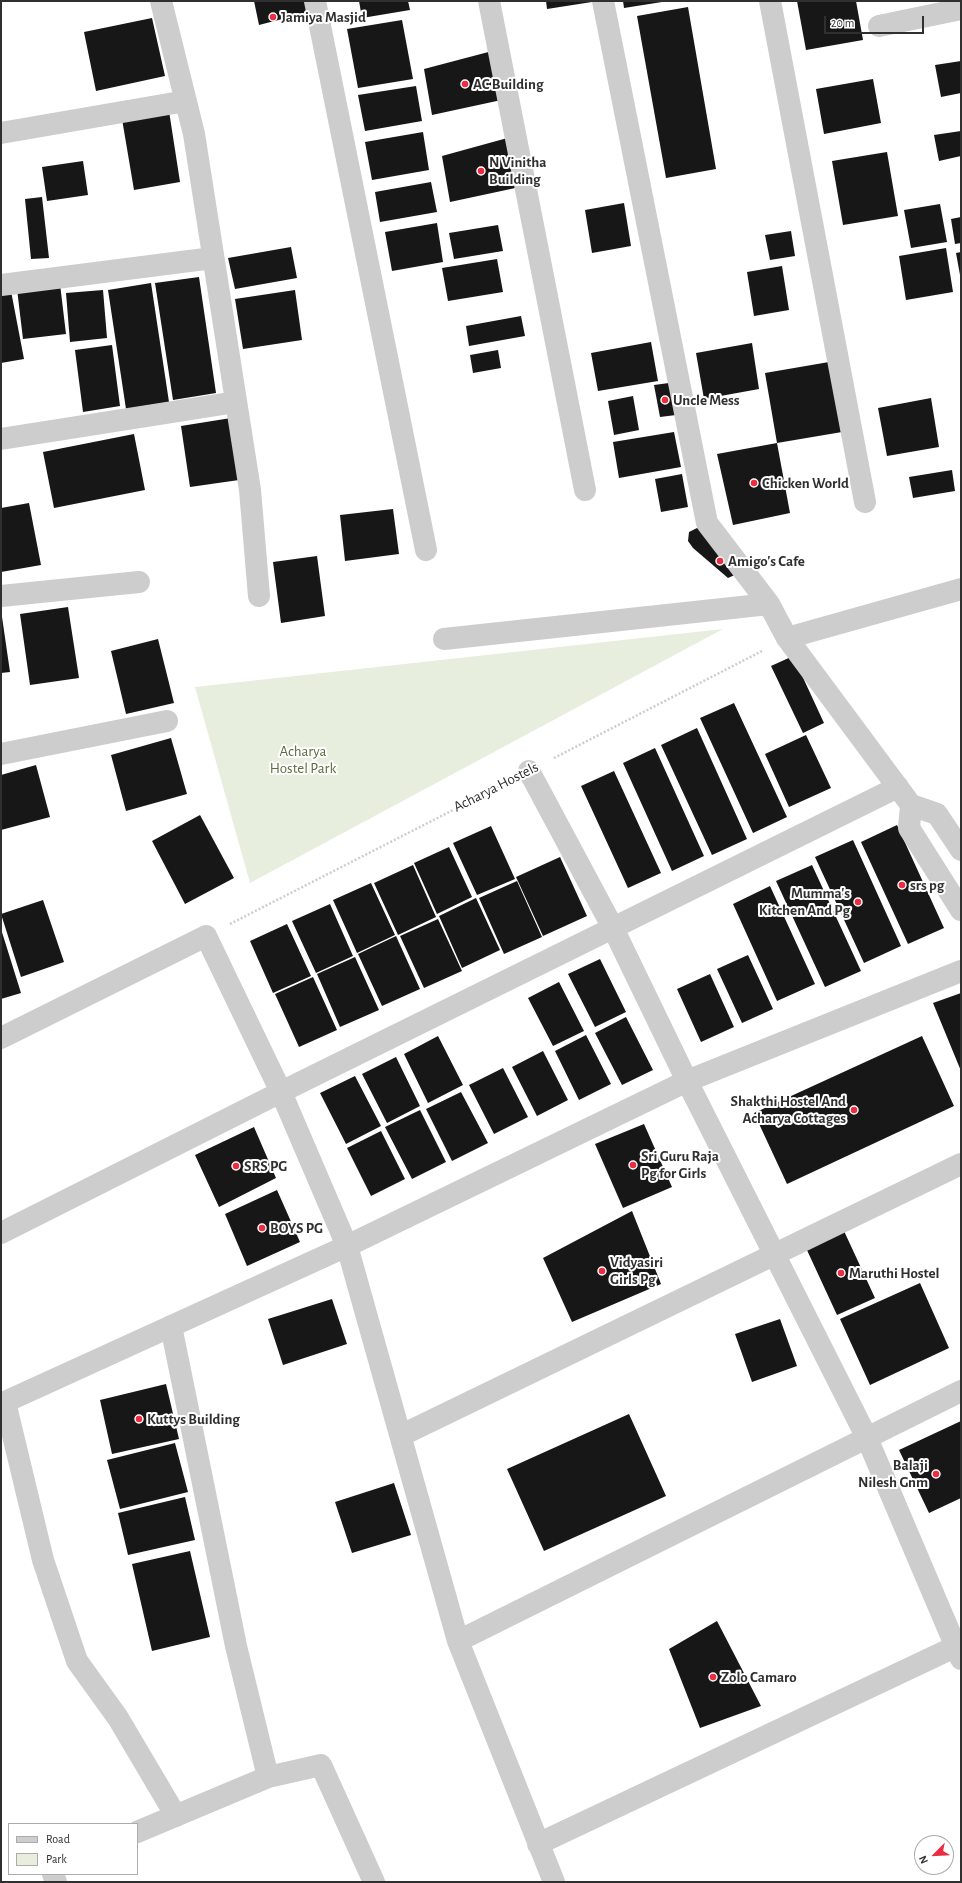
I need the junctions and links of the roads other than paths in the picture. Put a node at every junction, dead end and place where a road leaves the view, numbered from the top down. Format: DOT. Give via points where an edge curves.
graph roads {
  1 [pos="161,1"];
  2 [pos="315,1"];
  3 [pos="489,1"];
  4 [pos="603,1"];
  5 [pos="770,1"];
  6 [pos="961,8"];
  7 [pos="879,26"];
  8 [pos="186,101"];
  9 [pos="1,133"];
  10 [pos="214,258"];
  11 [pos="1,285"];
  12 [pos="236,402"];
  13 [pos="1,439"];
  14 [pos="585,490"];
  15 [pos="865,502"];
  16 [pos="426,550"];
  17 [pos="139,582"];
  18 [pos="961,589"];
  19 [pos="1,596"];
  20 [pos="259,596"];
  21 [pos="769,604"];
  22 [pos="444,638"];
  23 [pos="787,638"];
  24 [pos="167,721"];
  25 [pos="1,754"];
  26 [pos="529,771"];
  27 [pos="898,787"];
  28 [pos="911,804"];
  29 [pos="961,850"];
  30 [pos="961,910"];
  31 [pos="613,928"];
  32 [pos="961,971"];
  33 [pos="1,1038"];
  34 [pos="687,1081"];
  35 [pos="281,1092"];
  36 [pos="961,1164"];
  37 [pos="1,1233"];
  38 [pos="347,1246"];
  39 [pos="774,1254"];
  40 [pos="171,1326"];
  41 [pos="961,1391"];
  42 [pos="3,1403"];
  43 [pos="402,1435"];
  44 [pos="867,1438"];
  45 [pos="458,1641"];
  46 [pos="959,1650"];
  47 [pos="268,1777"];
  48 [pos="176,1816"];
  49 [pos="138,1832"];
  50 [pos="538,1844"];
  51 [pos="374,1882"];
  52 [pos="554,1882"];
  1 -- 8 [label="street"];
  2 -- 16 [label="street"];
  3 -- 14 [label="street"];
  4 -- 21 [label="street" via="707,523"];
  5 -- 15 [label="street"];
  6 -- 7 [label="street"];
  8 -- 9 [label="street"];
  8 -- 10 [label="street" via="194,134"];
  10 -- 11 [label="street"];
  10 -- 12 [label="street"];
  12 -- 13 [label="street"];
  12 -- 20 [label="street" via="250,490"];
  17 -- 19 [label="street"];
  18 -- 23 [label="street"];
  21 -- 22 [label="street"];
  21 -- 23 [label="street"];
  23 -- 27 [label="street"];
  24 -- 25 [label="street"];
  26 -- 31 [label="street"];
  27 -- 28 [label="street"];
  27 -- 31 [label="street"];
  28 -- 29 [label="street" via="937,814"];
  28 -- 30 [label="street" via="909,828"];
  31 -- 34 [label="street"];
  31 -- 35 [label="street"];
  32 -- 34 [label="street"];
  33 -- 35 [label="street" via="206,936"];
  34 -- 38 [label="street"];
  34 -- 39 [label="street"];
  35 -- 37 [label="street"];
  35 -- 38 [label="street"];
  36 -- 39 [label="street"];
  38 -- 40 [label="street"];
  38 -- 43 [label="street"];
  39 -- 43 [label="street"];
  39 -- 44 [label="street"];
  40 -- 42 [label="street"];
  40 -- 47 [label="street" via="236,1646"];
  41 -- 44 [label="street"];
  42 -- 48 [label="street" via="43,1560 77,1661 118,1718"];
  43 -- 45 [label="street"];
  44 -- 45 [label="street"];
  44 -- 46 [label="street"];
  45 -- 50 [label="street"];
  46 -- 50 [label="street"];
  47 -- 48 [label="street"];
  47 -- 51 [label="street" via="321,1765"];
  48 -- 49 [label="street"];
  50 -- 52 [label="street"];
}
